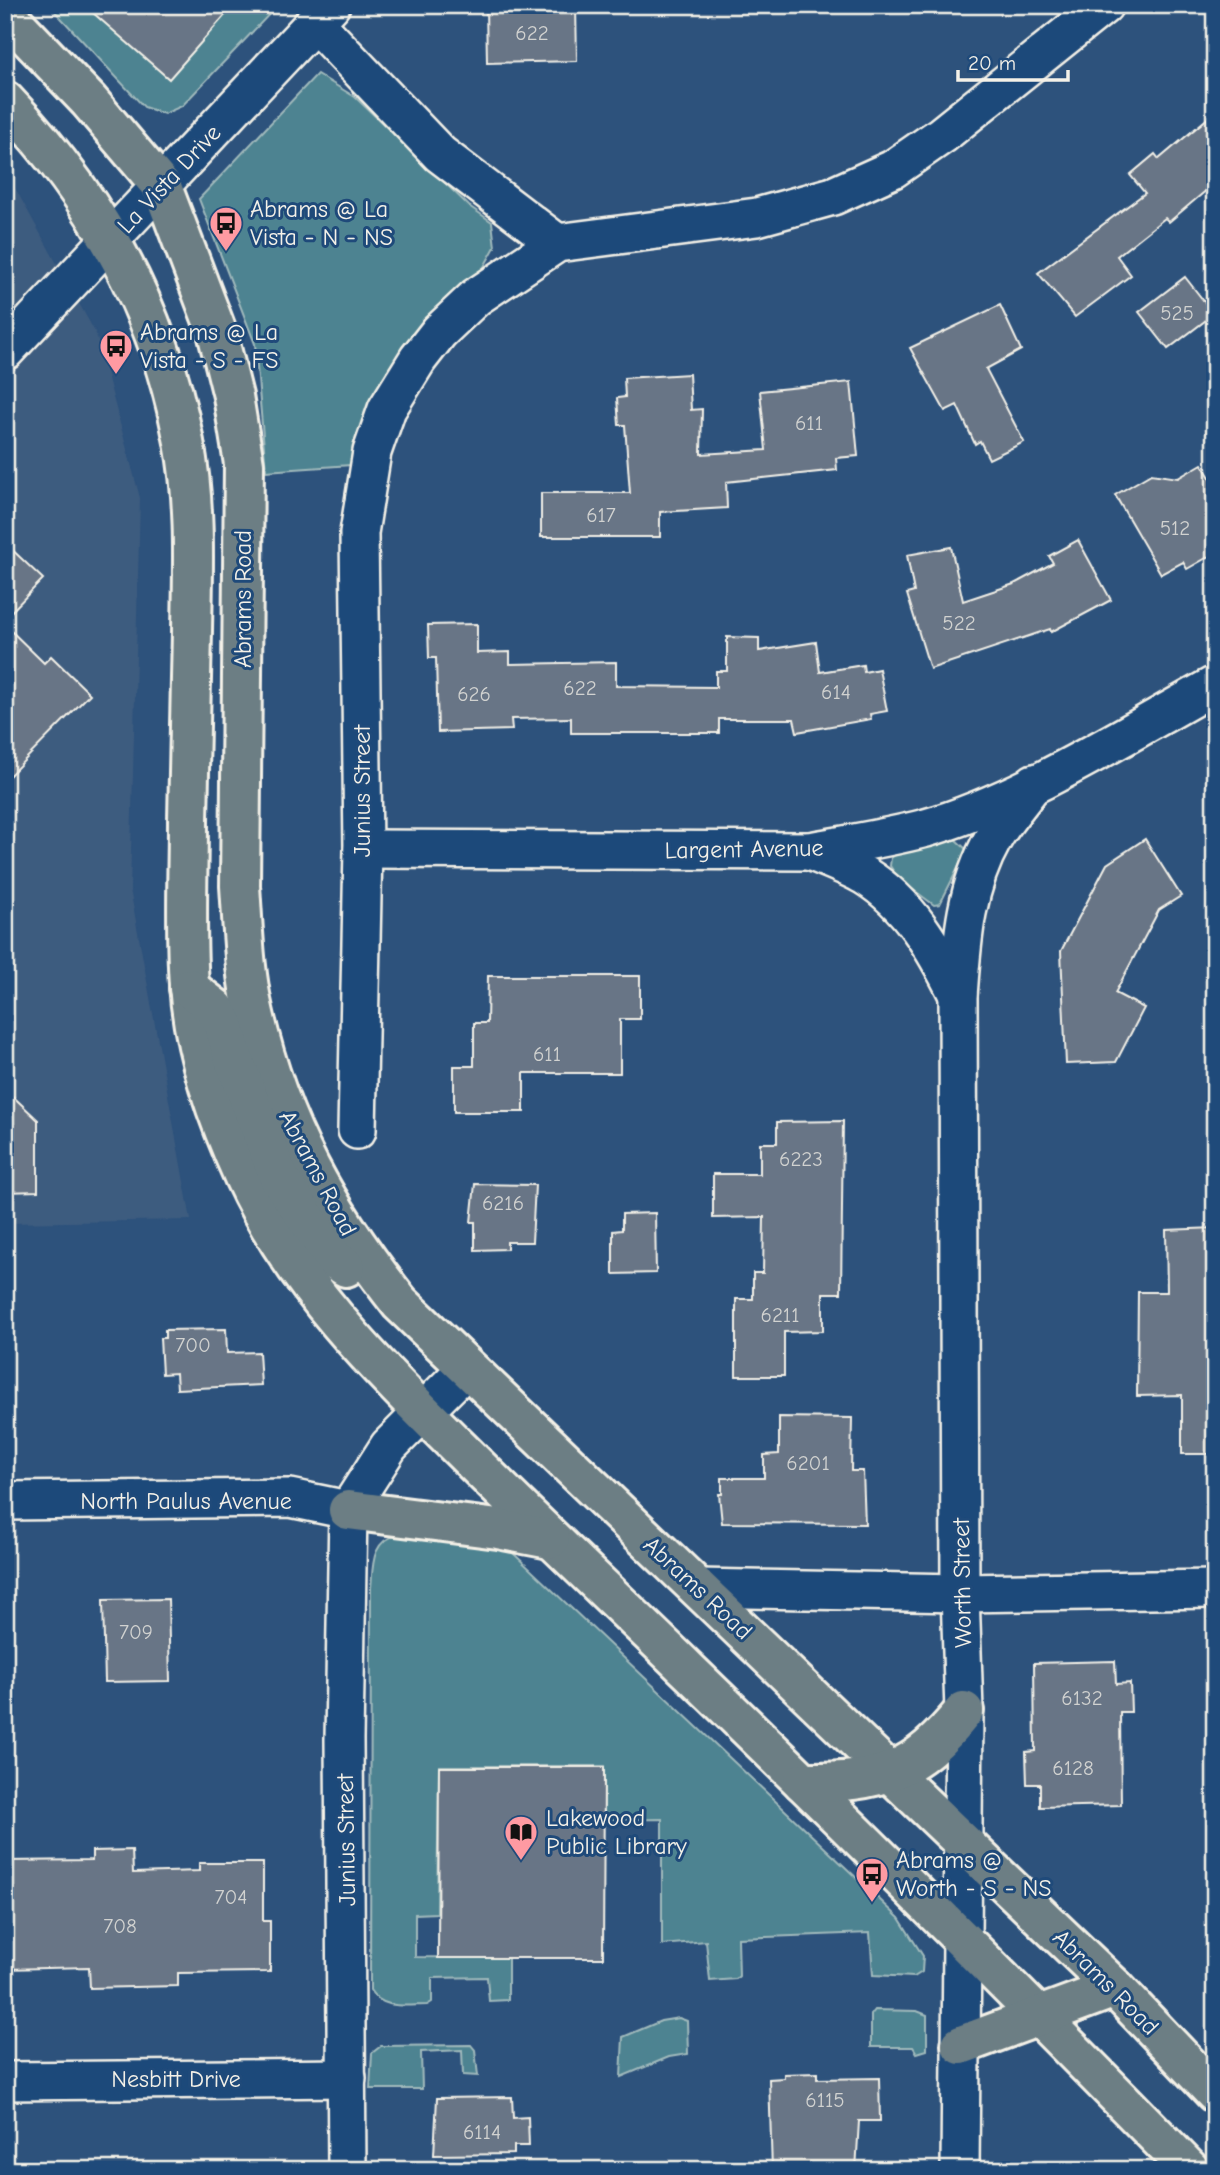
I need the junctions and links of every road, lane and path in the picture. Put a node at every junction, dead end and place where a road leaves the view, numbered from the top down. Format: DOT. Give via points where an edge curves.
graph roads {
  1 [pos="1104,5"];
  2 [pos="5,13"];
  3 [pos="323,14"];
  4 [pos="5,101"];
  5 [pos="162,187"];
  6 [pos="113,240"];
  7 [pos="557,243"];
  8 [pos="5,351"];
  9 [pos="1215,685"];
  10 [pos="1034,783"];
  11 [pos="363,849"];
  12 [pos="810,851"];
  13 [pos="189,988"];
  14 [pos="958,996"];
  15 [pos="357,1130"];
  16 [pos="384,1282"];
  17 [pos="467,1368"];
  18 [pos="422,1412"];
  19 [pos="5,1501"];
  20 [pos="348,1510"];
  21 [pos="550,1539"];
  22 [pos="698,1588"];
  23 [pos="1215,1589"];
  24 [pos="960,1593"];
  25 [pos="964,1710"];
  26 [pos="890,1771"];
  27 [pos="803,1782"];
  28 [pos="963,1843"];
  29 [pos="962,1939"];
  30 [pos="1115,1988"];
  31 [pos="1040,2016"];
  32 [pos="961,2045"];
  33 [pos="346,2078"];
  34 [pos="5,2081"];
  35 [pos="1215,2093"];
  36 [pos="347,2170"];
  37 [pos="960,2170"];
  38 [pos="1190,2170"];
  1 -- 7 [label="street" via="942,135 892,169 833,196 757,217"];
  2 -- 5 [label="main road, Abrams Road"];
  3 -- 5 [label="street, La Vista Drive"];
  3 -- 7 [label="street" via="440,154"];
  4 -- 6 [label="main road, Abrams Road" via="43,140"];
  5 -- 6 [label="street, La Vista Drive"];
  5 -- 16 [label="main road, Abrams Road" via="217,332 244,464 240,886 253,1012 288,1123 337,1219"];
  6 -- 8 [label="street, La Vista Drive"];
  6 -- 13 [label="main road, Abrams Road" via="152,330 172,391 185,447 194,534"];
  7 -- 11 [label="street, Junius Street" via="476,297 439,332 387,409 372,452 359,533"];
  9 -- 10 [label="street, Largent Avenue"];
  10 -- 12 [label="street, Largent Avenue" via="928,827"];
  10 -- 14 [label="street, Worth Street" via="993,839 971,888"];
  11 -- 12 [label="street, Largent Avenue"];
  11 -- 15 [label="street, Junius Street"];
  12 -- 14 [label="street, Worth Street" via="864,876 890,895 921,928"];
  13 -- 16 [label="main road" via="215,1008 224,1025 279,1178 307,1222 335,1259"];
  13 -- 18 [label="main road, Abrams Road" via="207,1075 251,1192 281,1245 326,1308"];
  14 -- 24 [label="street, Worth Street"];
  16 -- 17 [label="main road, Abrams Road"];
  17 -- 18 [label="street"];
  17 -- 22 [label="main road, Abrams Road"];
  18 -- 20 [label="street" via="389,1446"];
  18 -- 21 [label="main road, Abrams Road"];
  19 -- 20 [label="street, North Paulus Avenue" via="290,1498"];
  20 -- 21 [label="main road"];
  20 -- 33 [label="street, Junius Street"];
  21 -- 27 [label="main road, Abrams Road"];
  22 -- 24 [label="street"];
  22 -- 26 [label="main road, Abrams Road"];
  23 -- 24 [label="street"];
  24 -- 25 [label="street, Worth Street"];
  25 -- 26 [label="main road" via="917,1759"];
  25 -- 28 [label="street, Worth Street"];
  26 -- 27 [label="main road" via="852,1782"];
  26 -- 28 [label="main road, Abrams Road"];
  27 -- 29 [label="main road, Abrams Road"];
  28 -- 29 [label="street, Worth Street"];
  28 -- 30 [label="main road, Abrams Road"];
  29 -- 31 [label="main road, Abrams Road"];
  29 -- 32 [label="street, Worth Street"];
  30 -- 31 [label="main road"];
  30 -- 35 [label="main road, Abrams Road"];
  31 -- 32 [label="main road"];
  31 -- 38 [label="main road, Abrams Road"];
  32 -- 37 [label="street, Worth Street"];
  33 -- 34 [label="street, Nesbitt Drive"];
  33 -- 36 [label="street, Junius Street"];
}
